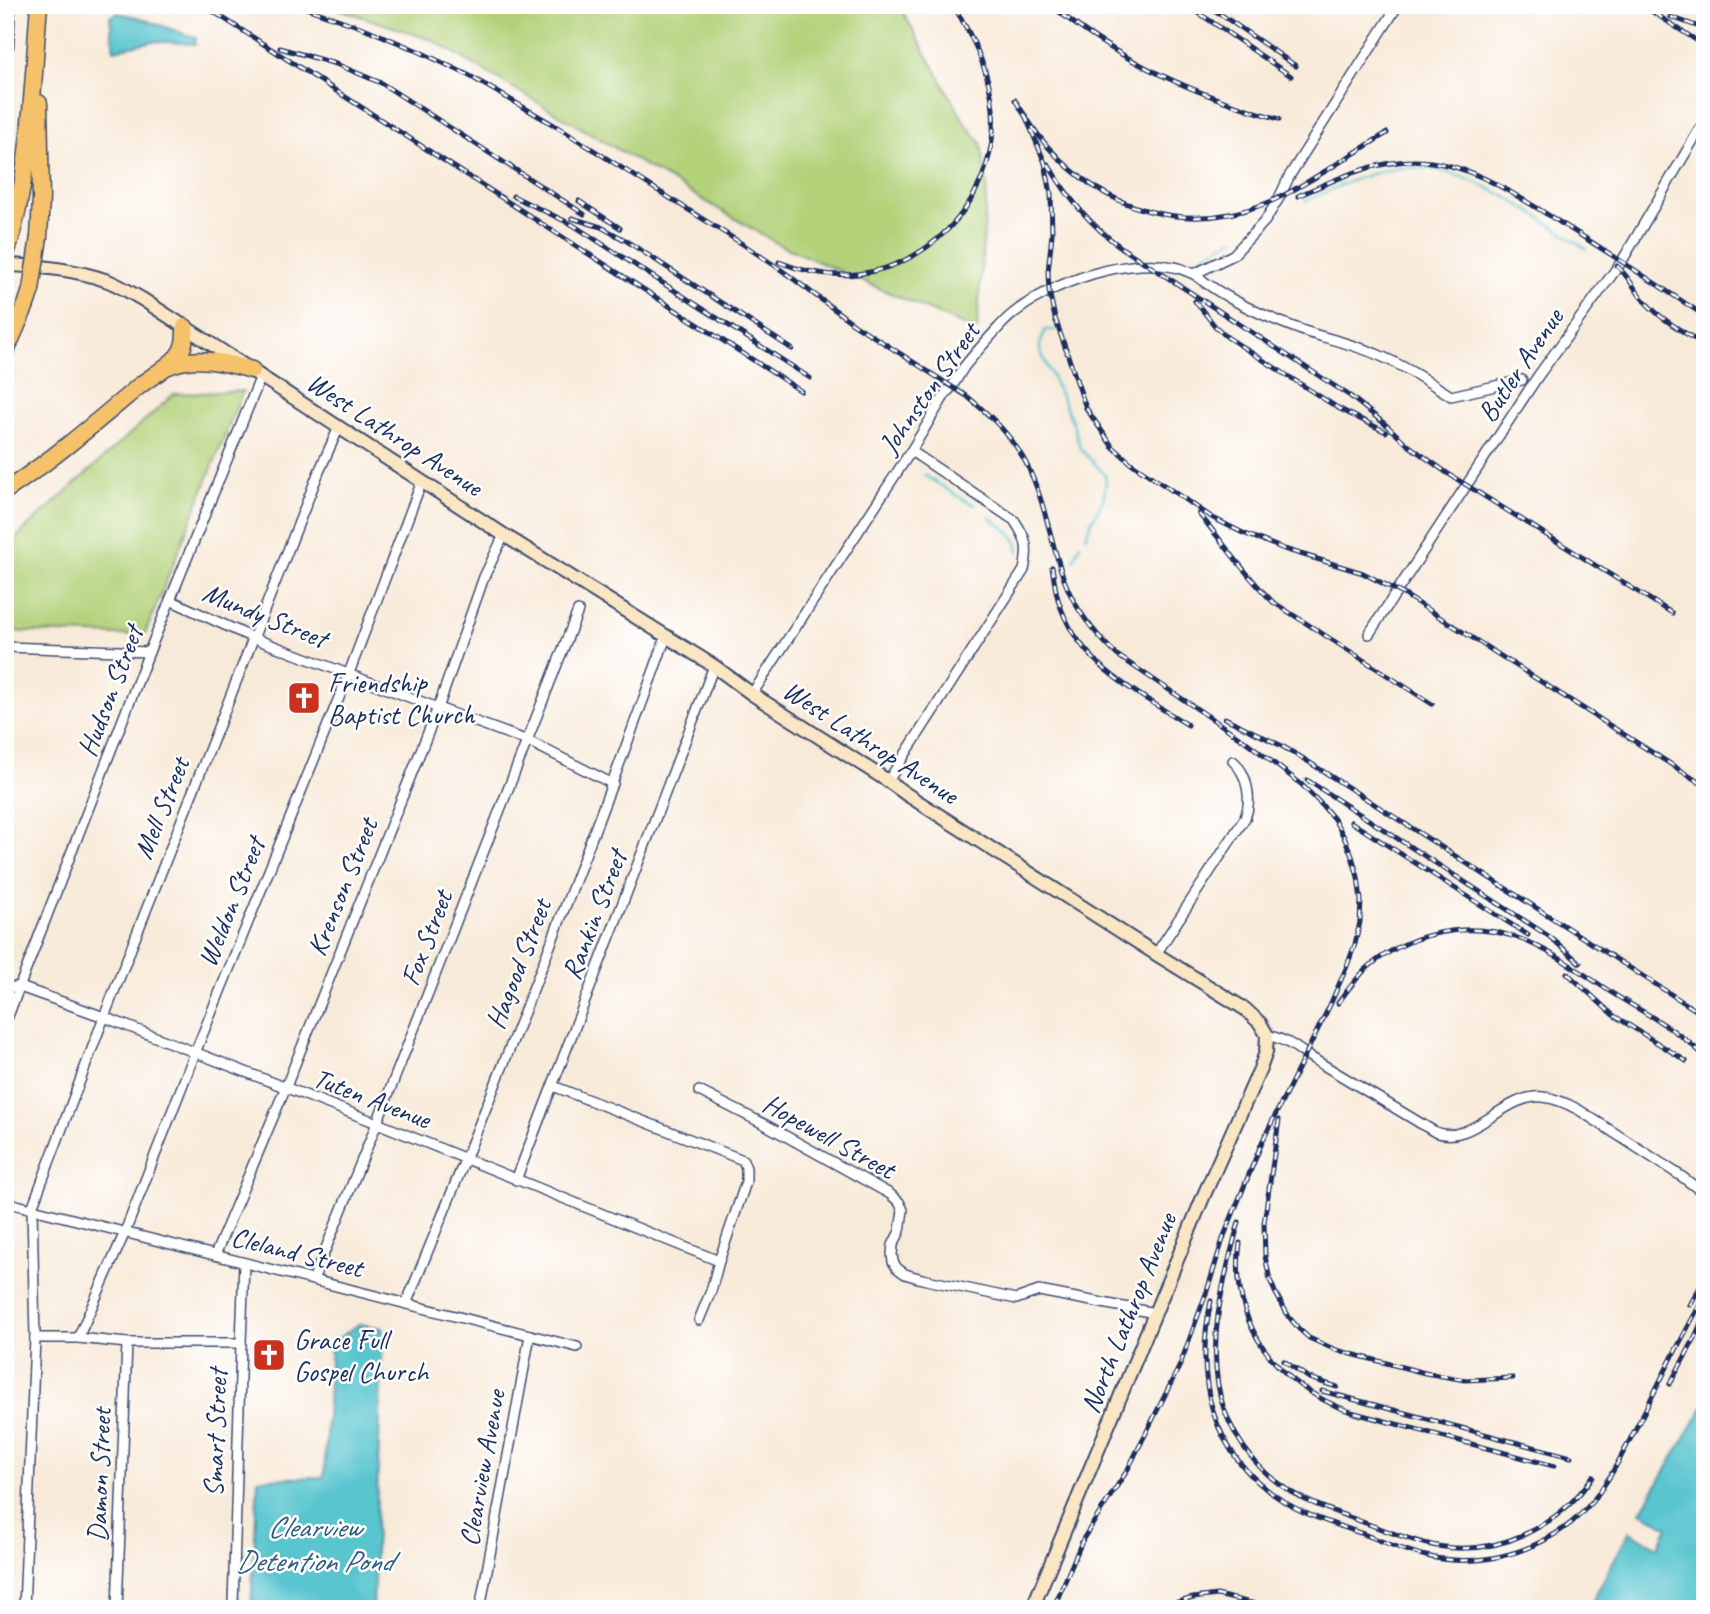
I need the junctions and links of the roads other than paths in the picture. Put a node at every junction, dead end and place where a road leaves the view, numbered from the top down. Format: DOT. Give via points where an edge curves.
graph roads {
  1 [pos="7,5"];
  2 [pos="39,5"];
  3 [pos="1398,5"];
  4 [pos="5,47"];
  5 [pos="1705,121"];
  6 [pos="5,257"];
  7 [pos="5,264"];
  8 [pos="1194,274"];
  9 [pos="186,327"];
  10 [pos="5,353"];
  11 [pos="163,368"];
  12 [pos="257,373"];
  13 [pos="1522,380"];
  14 [pos="339,427"];
  15 [pos="912,452"];
  16 [pos="422,481"];
  17 [pos="5,491"];
  18 [pos="504,534"];
  19 [pos="170,600"];
  20 [pos="578,611"];
  21 [pos="1369,635"];
  22 [pos="666,637"];
  23 [pos="253,638"];
  24 [pos="5,647"];
  25 [pos="149,652"];
  26 [pos="714,666"];
  27 [pos="349,673"];
  28 [pos="752,694"];
  29 [pos="438,708"];
  30 [pos="528,741"];
  31 [pos="1233,761"];
  32 [pos="888,781"];
  33 [pos="613,784"];
  34 [pos="1156,954"];
  35 [pos="5,987"];
  36 [pos="20,987"];
  37 [pos="104,1017"];
  38 [pos="5,1024"];
  39 [pos="1267,1035"];
  40 [pos="195,1053"];
  41 [pos="553,1086"];
  42 [pos="285,1089"];
  43 [pos="699,1091"];
  44 [pos="377,1124"];
  45 [pos="466,1160"];
  46 [pos="516,1180"];
  47 [pos="1705,1194"];
  48 [pos="5,1202"];
  49 [pos="32,1208"];
  50 [pos="125,1232"];
  51 [pos="215,1255"];
  52 [pos="719,1261"];
  53 [pos="244,1263"];
  54 [pos="313,1280"];
  55 [pos="406,1304"];
  56 [pos="1155,1313"];
  57 [pos="699,1320"];
  58 [pos="530,1335"];
  59 [pos="35,1338"];
  60 [pos="78,1338"];
  61 [pos="127,1343"];
  62 [pos="240,1343"];
  63 [pos="577,1347"];
  64 [pos="233,1605"];
  65 [pos="24,1609"];
  66 [pos="117,1609"];
  67 [pos="480,1609"];
  68 [pos="1032,1609"];
  1 -- 4 [label="highway"];
  2 -- 6 [label="highway" via="25,162"];
  2 -- 10 [label="highway, bridge" via="39,237 31,290"];
  3 -- 8 [label="street" via="1265,221 1233,255"];
  5 -- 21 [label="street, Butler Avenue" via="1622,261 1538,376"];
  7 -- 9 [label="street, West Lathrop Avenue" via="58,268 110,282"];
  8 -- 13 [label="street" via="1243,305 1376,354 1451,396"];
  8 -- 15 [label="street, Johnston Street" via="1148,265 1106,270 1049,291 1002,323 964,367"];
  9 -- 11 [label="highway" via="183,349"];
  9 -- 12 [label="street, West Lathrop Avenue"];
  11 -- 12 [label="highway" via="202,360"];
  11 -- 17 [label="highway"];
  12 -- 14 [label="street, West Lathrop Avenue"];
  12 -- 19 [label="street, Hudson Street"];
  14 -- 16 [label="street, West Lathrop Avenue"];
  14 -- 23 [label="street, Mell Street"];
  15 -- 28 [label="street, Johnston Street"];
  15 -- 32 [label="street" via="1014,520 1027,542 1028,554 1024,569"];
  16 -- 18 [label="street, West Lathrop Avenue"];
  16 -- 27 [label="street, Weldon Street"];
  18 -- 22 [label="street, West Lathrop Avenue"];
  18 -- 29 [label="street, Krenson Street"];
  19 -- 23 [label="street, Mundy Street"];
  19 -- 25 [label="street, Hudson Street"];
  20 -- 30 [label="street, Fox Street"];
  22 -- 26 [label="street, West Lathrop Avenue"];
  22 -- 33 [label="street, Hagood Street"];
  23 -- 27 [label="street, Mundy Street"];
  23 -- 37 [label="street, Mell Street"];
  24 -- 25 [label="street"];
  25 -- 36 [label="street, Hudson Street"];
  26 -- 28 [label="street, West Lathrop Avenue"];
  26 -- 41 [label="street, Rankin Street"];
  27 -- 29 [label="street, Mundy Street"];
  27 -- 40 [label="street, Weldon Street"];
  28 -- 32 [label="street, West Lathrop Avenue"];
  29 -- 30 [label="street, Mundy Street"];
  29 -- 42 [label="street, Krenson Street"];
  30 -- 33 [label="street, Mundy Street"];
  30 -- 44 [label="street, Fox Street"];
  31 -- 34 [label="street" via="1242,772 1249,801 1245,818"];
  32 -- 34 [label="street, West Lathrop Avenue"];
  33 -- 45 [label="street, Hagood Street"];
  34 -- 39 [label="street, West Lathrop Avenue" via="1245,1009"];
  35 -- 36 [label="street, Tuten Avenue"];
  36 -- 37 [label="street, Tuten Avenue"];
  36 -- 38 [label="street, Hudson Street"];
  37 -- 40 [label="street, Tuten Avenue"];
  37 -- 49 [label="street, Mell Street"];
  39 -- 47 [label="street, West Lathrop Avenue" via="1291,1043 1444,1136 1466,1130 1528,1097 1565,1103"];
  39 -- 56 [label="street, North Lathrop Avenue" via="1260,1069"];
  40 -- 42 [label="street, Tuten Avenue"];
  40 -- 50 [label="street, Weldon Street"];
  41 -- 46 [label="street, Rankin Street"];
  41 -- 52 [label="street" via="743,1160 746,1182"];
  42 -- 44 [label="street, Tuten Avenue"];
  42 -- 51 [label="street, Krenson Street"];
  43 -- 56 [label="street, Hopewell Street" via="890,1194 903,1210 892,1254 893,1262 905,1274 1016,1299 1038,1291"];
  44 -- 45 [label="street, Tuten Avenue"];
  44 -- 54 [label="street, Fox Street"];
  45 -- 46 [label="street, Tuten Avenue"];
  45 -- 55 [label="street, Hagood Street"];
  46 -- 52 [label="street, Tuten Avenue"];
  48 -- 49 [label="street, Cleland Street"];
  49 -- 50 [label="street, Cleland Street"];
  49 -- 59 [label="street"];
  50 -- 51 [label="street, Cleland Street"];
  50 -- 60 [label="street, Weldon Street"];
  51 -- 53 [label="street, Cleland Street"];
  52 -- 57 [label="street"];
  53 -- 54 [label="street, Cleland Street"];
  53 -- 62 [label="street, Smart Street"];
  54 -- 55 [label="street, Cleland Street"];
  55 -- 58 [label="street, Cleland Street"];
  56 -- 68 [label="street, North Lathrop Avenue"];
  58 -- 63 [label="street, Cleland Street"];
  58 -- 67 [label="street, Clearview Avenue"];
  59 -- 60 [label="street"];
  59 -- 65 [label="street"];
  60 -- 61 [label="street"];
  61 -- 62 [label="street"];
  61 -- 66 [label="street, Damon Street"];
  62 -- 64 [label="street, Smart Street"];
}
